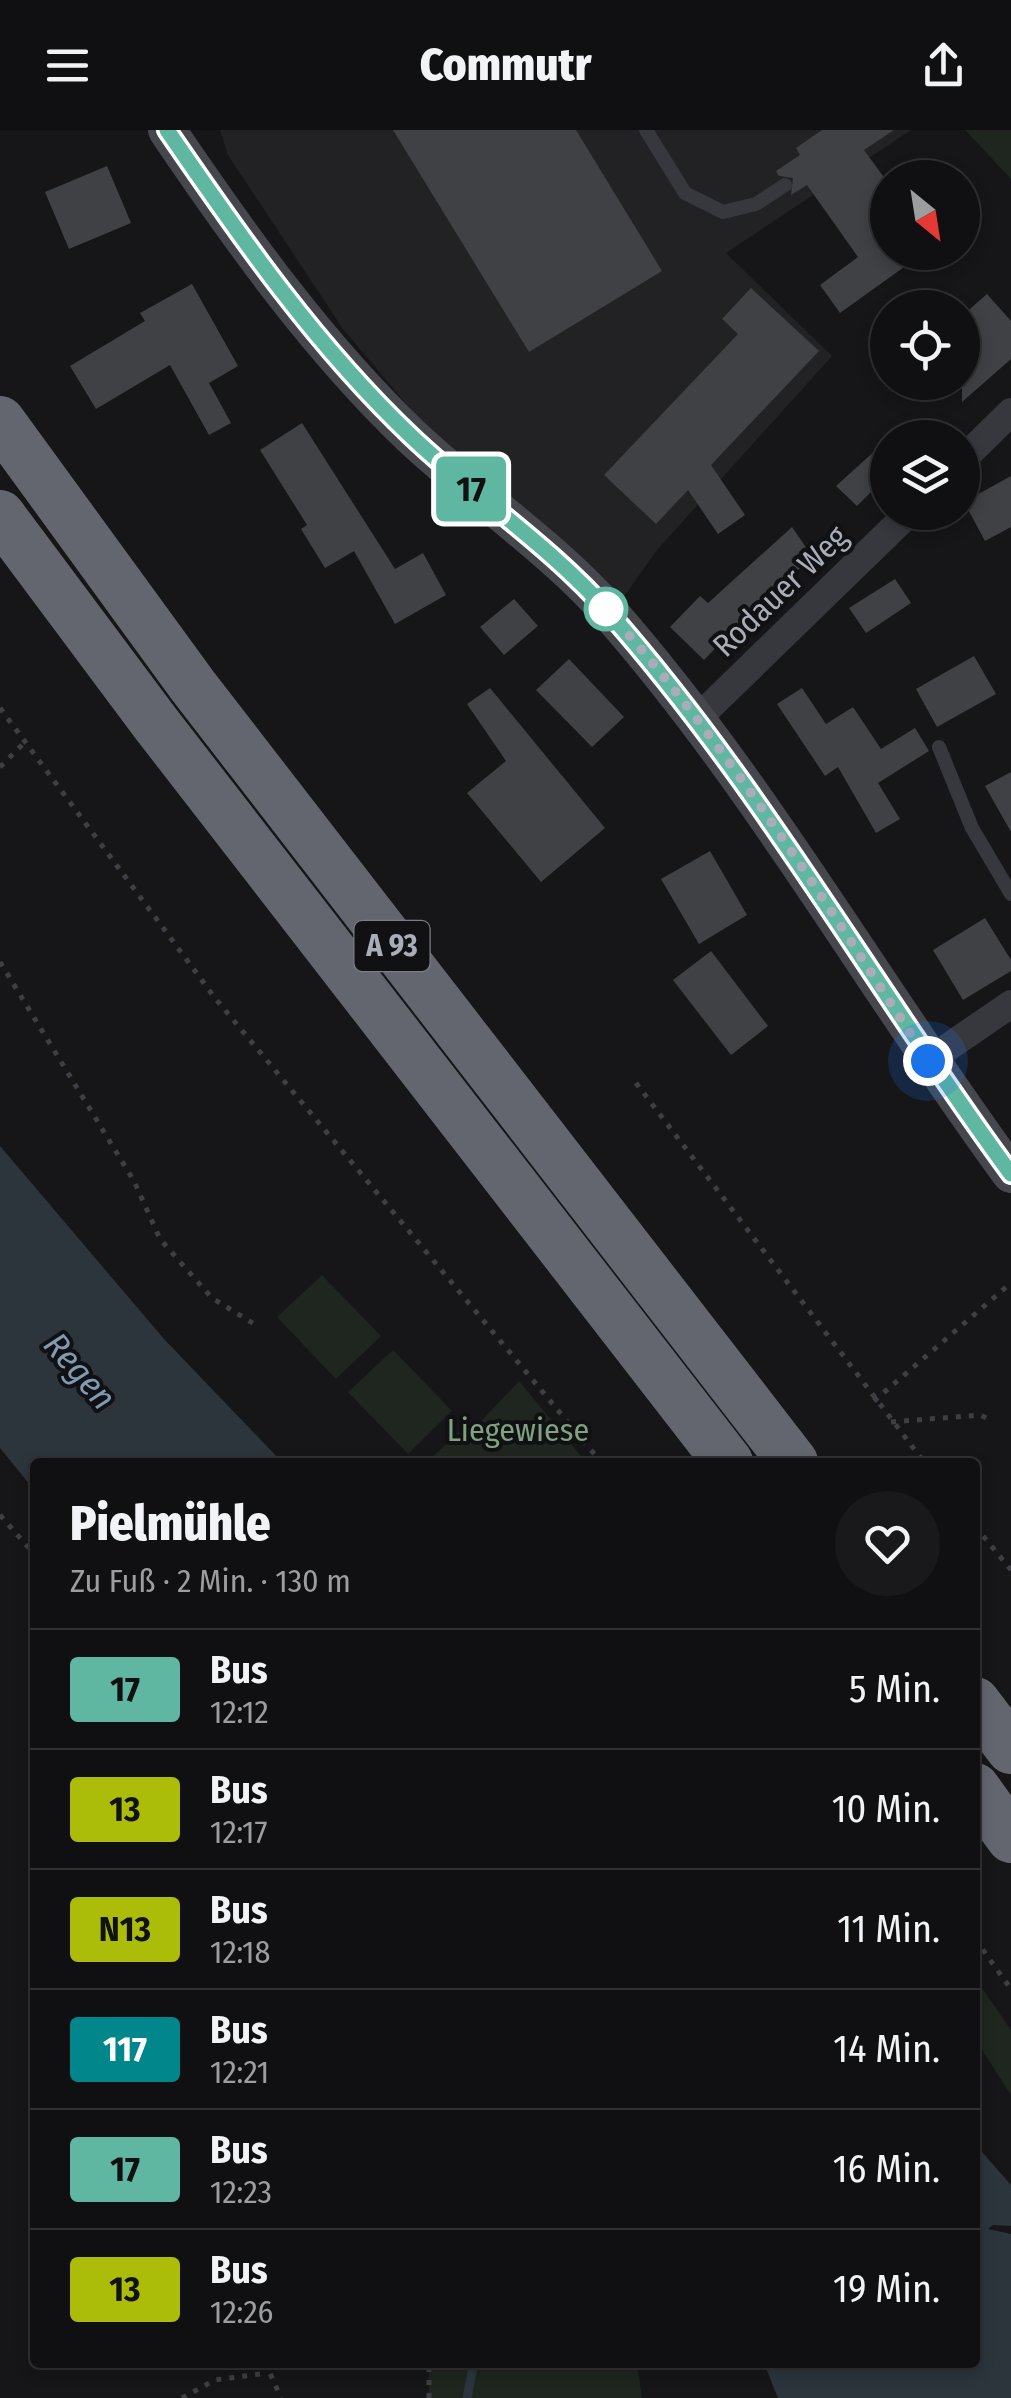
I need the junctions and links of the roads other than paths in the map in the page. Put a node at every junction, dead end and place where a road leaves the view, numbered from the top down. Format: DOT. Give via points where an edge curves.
graph roads {
  1 [pos="167,130"];
  2 [pos="646,130"];
  3 [pos="784,185"];
  4 [pos="1011,412"];
  5 [pos="0,422"];
  6 [pos="980,442"];
  7 [pos="0,515"];
  8 [pos="891,530"];
  9 [pos="698,718"];
  10 [pos="939,747"];
  11 [pos="1011,894"];
  12 [pos="1011,1004"];
  13 [pos="928,1061"];
  14 [pos="1011,1174"];
  15 [pos="725,1458"];
  16 [pos="791,1458"];
  17 [pos="980,1709"];
  18 [pos="1011,1750"];
  19 [pos="980,1795"];
  20 [pos="1011,1838"];
  1 -- 9 [label="street" via="251,254 346,370 606,609"];
  2 -- 3 [label="lane" via="686,193 723,212 756,204"];
  4 -- 6 [label="street"];
  5 -- 16 [label="highway, A 93" via="193,686"];
  7 -- 15 [label="highway, A 93"];
  8 -- 9 [label="street, Rodauer Weg"];
  9 -- 13 [label="street"];
  10 -- 11 [label="lane" via="972,828"];
  12 -- 13 [label="street"];
  13 -- 14 [label="street"];
  17 -- 18 [label="highway"];
  19 -- 20 [label="highway"];
}
